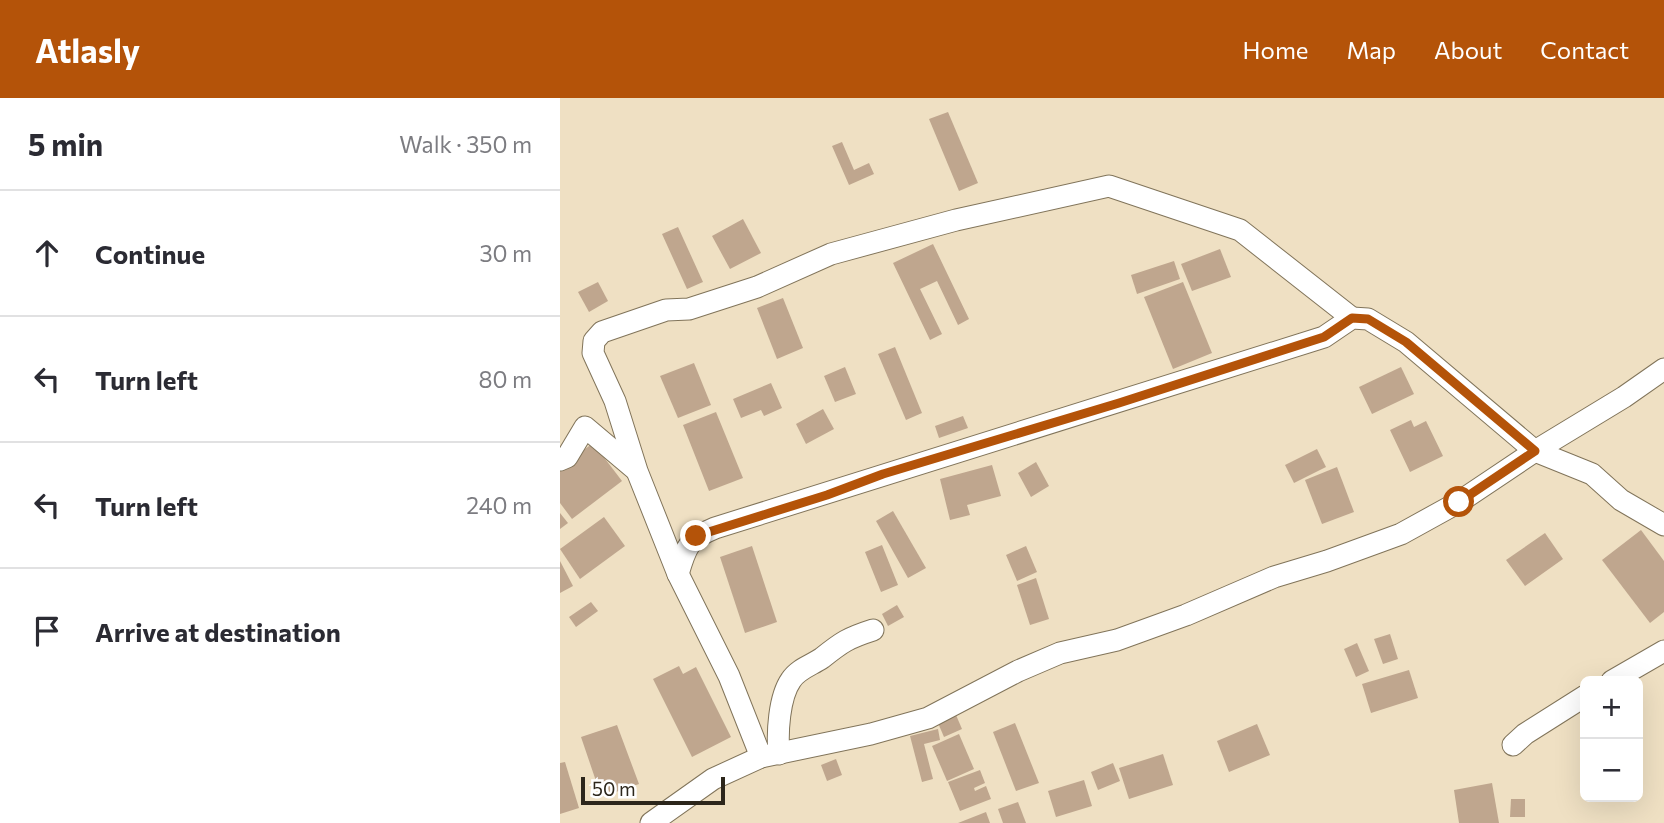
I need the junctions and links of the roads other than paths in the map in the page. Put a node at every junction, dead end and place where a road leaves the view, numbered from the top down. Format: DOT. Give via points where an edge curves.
graph roads {
  1 [pos="1352,318"];
  2 [pos="1664,369"];
  3 [pos="1535,451"];
  4 [pos="560,460"];
  5 [pos="637,471"];
  6 [pos="1664,525"];
  7 [pos="678,573"];
  8 [pos="873,630"];
  9 [pos="1664,651"];
  10 [pos="1621,676"];
  11 [pos="1580,699"];
  12 [pos="1513,745"];
  13 [pos="770,755"];
  14 [pos="651,823"];
  1 -- 3 [label="street" via="1368,319 1406,342"];
  1 -- 5 [label="street" via="1240,230 1109,186 831,254 757,287 602,332 594,341 593,353 615,401"];
  1 -- 7 [label="street" via="1324,337 715,528 696,536 686,548"];
  2 -- 3 [label="street"];
  3 -- 6 [label="street" via="1592,474 1621,500"];
  3 -- 13 [label="street" via="1401,534 1274,577 1128,636 1060,653 928,718"];
  4 -- 5 [label="street" via="567,457 585,427"];
  5 -- 7 [label="street"];
  7 -- 13 [label="street"];
  8 -- 13 [label="street" via="841,642 790,680"];
  9 -- 10 [label="street"];
  11 -- 12 [label="street"];
  13 -- 14 [label="street" via="713,779"];
}
